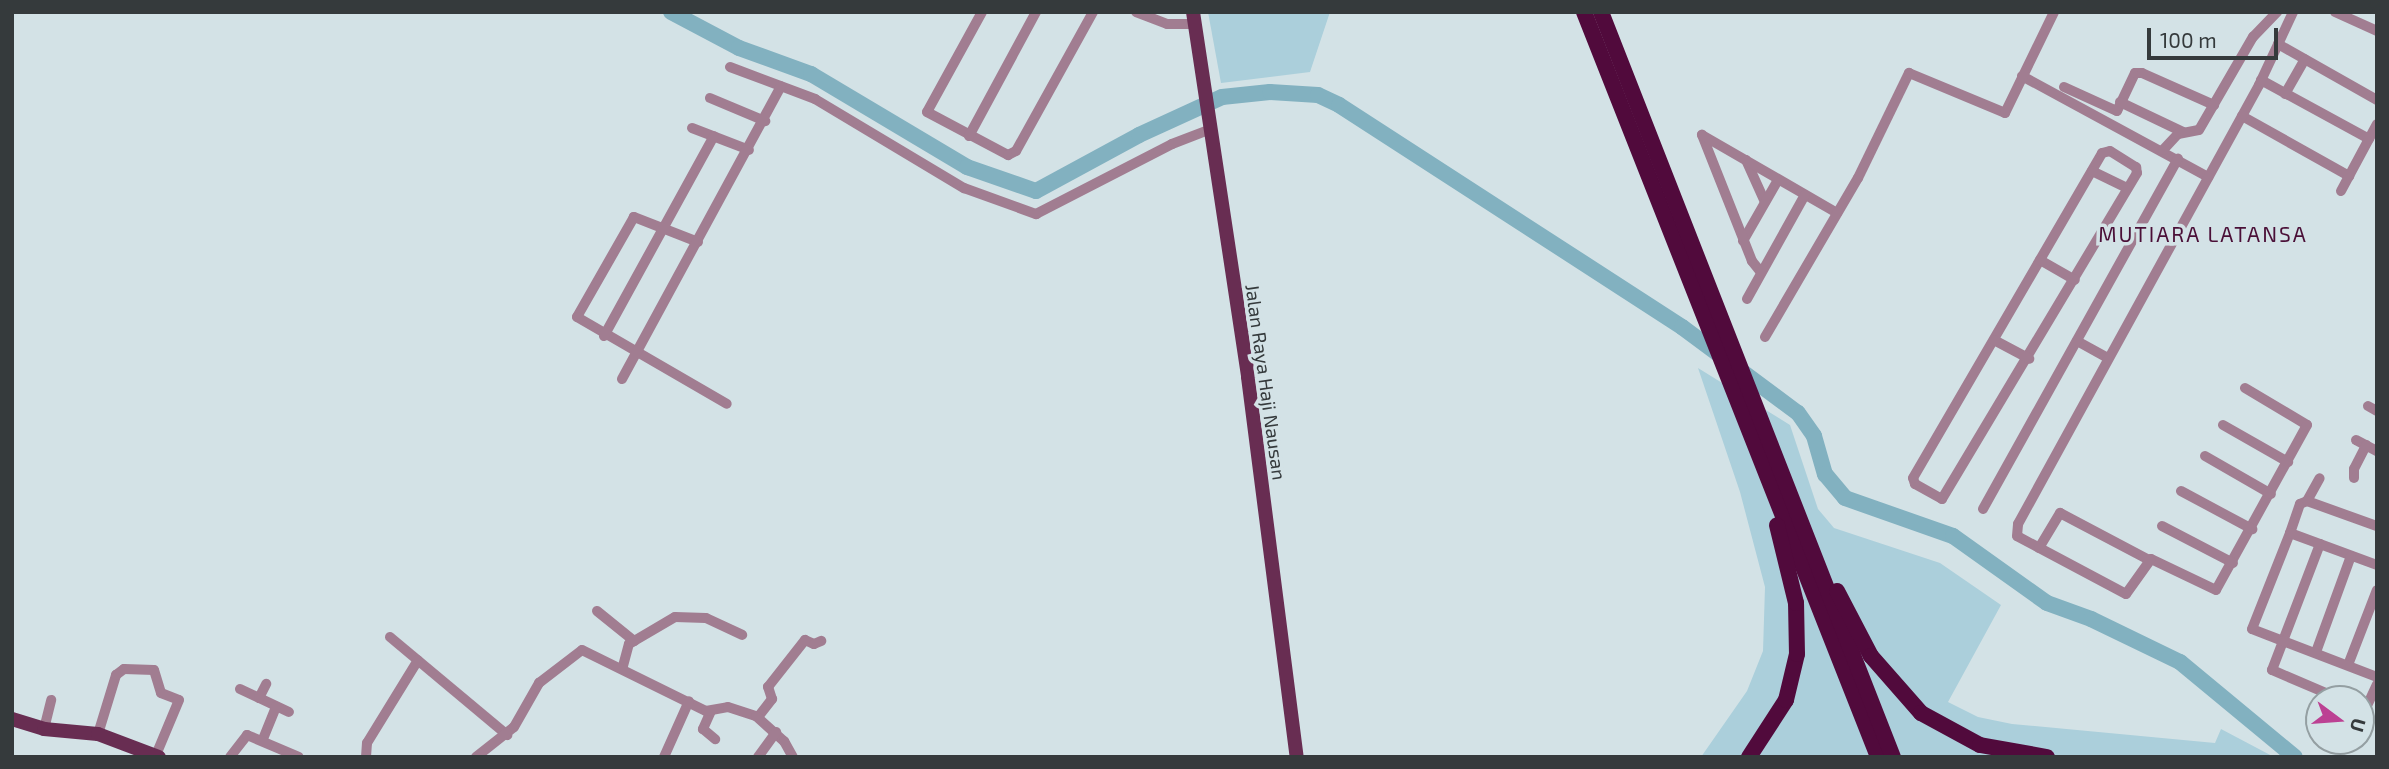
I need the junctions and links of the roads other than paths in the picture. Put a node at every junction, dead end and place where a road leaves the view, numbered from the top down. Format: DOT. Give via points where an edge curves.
graph roads {
  1 [pos="982,12"];
  2 [pos="1036,12"];
  3 [pos="1093,12"];
  4 [pos="1136,12"];
  5 [pos="1584,12"];
  6 [pos="1601,12"];
  7 [pos="2054,12"];
  8 [pos="2277,12"];
  9 [pos="2293,12"];
  10 [pos="2335,12"];
  11 [pos="1194,18"];
  12 [pos="2377,31"];
  13 [pos="2278,44"];
  14 [pos="2305,59"];
  15 [pos="730,67"];
  16 [pos="2022,76"];
  17 [pos="2261,80"];
  18 [pos="781,86"];
  19 [pos="2064,87"];
  20 [pos="2285,93"];
  21 [pos="710,98"];
  22 [pos="2377,100"];
  23 [pos="2120,102"];
  24 [pos="2214,105"];
  25 [pos="2242,117"];
  26 [pos="765,121"];
  27 [pos="2377,124"];
  28 [pos="1209,127"];
  29 [pos="692,128"];
  30 [pos="2183,132"];
  31 [pos="714,136"];
  32 [pos="970,136"];
  33 [pos="2135,138"];
  34 [pos="2369,139"];
  35 [pos="1643,141"];
  36 [pos="749,150"];
  37 [pos="2163,150"];
  38 [pos="2125,159"];
  39 [pos="2178,159"];
  40 [pos="1745,160"];
  41 [pos="2092,171"];
  42 [pos="2349,176"];
  43 [pos="2208,177"];
  44 [pos="1778,180"];
  45 [pos="2127,188"];
  46 [pos="2341,191"];
  47 [pos="1805,195"];
  48 [pos="1765,202"];
  49 [pos="1837,214"];
  50 [pos="665,227"];
  51 [pos="1743,241"];
  52 [pos="698,242"];
  53 [pos="2040,260"];
  54 [pos="1760,271"];
  55 [pos="2075,280"];
  56 [pos="1746,299"];
  57 [pos="604,336"];
  58 [pos="1765,337"];
  59 [pos="1994,340"];
  60 [pos="2077,341"];
  61 [pos="636,354"];
  62 [pos="2108,358"];
  63 [pos="2029,359"];
  64 [pos="622,379"];
  65 [pos="2245,388"];
  66 [pos="727,404"];
  67 [pos="2223,425"];
  68 [pos="1752,438"];
  69 [pos="2366,445"];
  70 [pos="2205,456"];
  71 [pos="2288,462"];
  72 [pos="2320,478"];
  73 [pos="2354,478"];
  74 [pos="2180,491"];
  75 [pos="2271,494"];
  76 [pos="2307,500"];
  77 [pos="1794,504"];
  78 [pos="1983,509"];
  79 [pos="2162,526"];
  80 [pos="2377,526"];
  81 [pos="2252,529"];
  82 [pos="2290,533"];
  83 [pos="2320,544"];
  84 [pos="2039,548"];
  85 [pos="2351,556"];
  86 [pos="2149,560"];
  87 [pos="2232,563"];
  88 [pos="2377,565"];
  89 [pos="2377,590"];
  90 [pos="597,611"];
  91 [pos="742,635"];
  92 [pos="390,637"];
  93 [pos="821,640"];
  94 [pos="634,641"];
  95 [pos="2283,641"];
  96 [pos="2316,652"];
  97 [pos="418,660"];
  98 [pos="2348,665"];
  99 [pos="623,666"];
  100 [pos="2377,677"];
  101 [pos="266,684"];
  102 [pos="2307,685"];
  103 [pos="240,688"];
  104 [pos="259,698"];
  105 [pos="51,700"];
  106 [pos="689,701"];
  107 [pos="276,706"];
  108 [pos="711,711"];
  109 [pos="289,712"];
  110 [pos="758,717"];
  111 [pos="12,719"];
  112 [pos="44,729"];
  113 [pos="776,732"];
  114 [pos="98,734"];
  115 [pos="507,734"];
  116 [pos="715,738"];
  117 [pos="263,739"];
  118 [pos="157,756"];
  119 [pos="230,757"];
  120 [pos="299,757"];
  121 [pos="366,757"];
  122 [pos="476,757"];
  123 [pos="664,757"];
  124 [pos="758,757"];
  125 [pos="793,757"];
  126 [pos="1297,757"];
  127 [pos="1749,757"];
  128 [pos="1878,757"];
  129 [pos="1893,757"];
  130 [pos="2047,757"];
  1 -- 32 [label="street" via="927,112"];
  2 -- 32 [label="street"];
  3 -- 32 [label="street" via="1013,154 1002,154"];
  4 -- 11 [label="street" via="1167,24"];
  5 -- 35 [label="highway"];
  6 -- 35 [label="highway"];
  7 -- 16 [label="street"];
  8 -- 24 [label="street" via="2253,37"];
  9 -- 13 [label="street"];
  10 -- 12 [label="street"];
  11 -- 28 [label="main road, Jalan Raya Haji Nausan"];
  13 -- 14 [label="street"];
  13 -- 17 [label="street"];
  14 -- 20 [label="street"];
  14 -- 22 [label="street"];
  15 -- 18 [label="street"];
  16 -- 33 [label="street"];
  16 -- 49 [label="street" via="2003,113 1909,73"];
  17 -- 20 [label="street"];
  17 -- 25 [label="street"];
  18 -- 26 [label="street"];
  18 -- 28 [label="street" via="815,99 964,188 1036,214"];
  19 -- 23 [label="street" via="2117,111"];
  20 -- 34 [label="street"];
  21 -- 26 [label="street"];
  23 -- 24 [label="street" via="2138,72"];
  23 -- 30 [label="street"];
  24 -- 30 [label="street" via="2199,130"];
  25 -- 42 [label="street"];
  25 -- 43 [label="street"];
  26 -- 36 [label="street"];
  27 -- 34 [label="street"];
  28 -- 126 [label="main road, Jalan Raya Haji Nausan" via="1248,377"];
  29 -- 31 [label="street"];
  30 -- 37 [label="street"];
  31 -- 36 [label="street"];
  31 -- 50 [label="street"];
  33 -- 37 [label="street"];
  33 -- 38 [label="street"];
  34 -- 42 [label="street"];
  35 -- 68 [label="highway"];
  35 -- 77 [label="highway"];
  36 -- 52 [label="street"];
  37 -- 39 [label="street"];
  38 -- 41 [label="street" via="2104,151"];
  38 -- 45 [label="street" via="2137,171"];
  39 -- 43 [label="street"];
  39 -- 60 [label="street"];
  40 -- 44 [label="street"];
  40 -- 48 [label="street"];
  40 -- 51 [label="street" via="1701,136"];
  41 -- 45 [label="street"];
  41 -- 53 [label="street"];
  42 -- 46 [label="street"];
  43 -- 62 [label="street"];
  44 -- 47 [label="street"];
  44 -- 48 [label="street"];
  45 -- 55 [label="street"];
  47 -- 49 [label="street"];
  47 -- 54 [label="street"];
  48 -- 51 [label="street"];
  49 -- 58 [label="street"];
  50 -- 52 [label="street"];
  50 -- 57 [label="street"];
  50 -- 57 [label="street" via="638,216 632,219 577,317"];
  51 -- 54 [label="street"];
  52 -- 61 [label="street"];
  53 -- 55 [label="street"];
  53 -- 59 [label="street"];
  54 -- 56 [label="street"];
  55 -- 63 [label="street"];
  57 -- 61 [label="street"];
  59 -- 63 [label="street"];
  59 -- 63 [label="street" via="1913,478 1915,484 1942,499"];
  60 -- 62 [label="street"];
  60 -- 78 [label="street"];
  61 -- 64 [label="street"];
  61 -- 66 [label="street"];
  62 -- 84 [label="street" via="2016,528 2017,536"];
  65 -- 71 [label="street" via="2308,425"];
  67 -- 71 [label="street"];
  68 -- 127 [label="highway" via="1787,561 1798,626 1786,700"];
  68 -- 128 [label="highway"];
  69 -- 73 [label="street"];
  70 -- 75 [label="street"];
  71 -- 75 [label="street"];
  72 -- 76 [label="street"];
  74 -- 81 [label="street"];
  75 -- 81 [label="street"];
  76 -- 80 [label="street"];
  76 -- 82 [label="street" via="2300,504"];
  77 -- 129 [label="highway"];
  77 -- 130 [label="highway" via="1865,646 1902,696 1960,738"];
  79 -- 87 [label="street"];
  81 -- 87 [label="street"];
  82 -- 83 [label="street"];
  82 -- 95 [label="street" via="2252,629"];
  83 -- 85 [label="street"];
  83 -- 95 [label="street"];
  84 -- 86 [label="street" via="2126,594"];
  84 -- 86 [label="street" via="2060,513"];
  85 -- 88 [label="street"];
  85 -- 96 [label="street"];
  86 -- 87 [label="street" via="2214,590"];
  89 -- 98 [label="street"];
  90 -- 94 [label="street"];
  91 -- 94 [label="street" via="706,618 687,616 663,622"];
  92 -- 97 [label="street"];
  93 -- 110 [label="street" via="814,644 805,640 768,687 772,699"];
  94 -- 99 [label="street" via="626,647"];
  95 -- 96 [label="street"];
  95 -- 102 [label="street" via="2272,670"];
  96 -- 98 [label="street"];
  97 -- 115 [label="street"];
  97 -- 121 [label="street" via="368,743"];
  98 -- 100 [label="street"];
  99 -- 106 [label="street"];
  99 -- 115 [label="street" via="588,651 576,652 539,683"];
  101 -- 104 [label="street"];
  103 -- 104 [label="street"];
  104 -- 107 [label="street"];
  105 -- 112 [label="street"];
  106 -- 108 [label="street"];
  106 -- 123 [label="street"];
  107 -- 109 [label="street"];
  107 -- 117 [label="street"];
  108 -- 110 [label="street" via="728,707"];
  108 -- 116 [label="street" via="703,729"];
  110 -- 113 [label="street"];
  111 -- 112 [label="main road"];
  112 -- 114 [label="main road"];
  113 -- 124 [label="street"];
  113 -- 125 [label="street"];
  114 -- 118 [label="main road"];
  114 -- 118 [label="street" via="116,675 124,669 154,670 161,693 180,700"];
  115 -- 122 [label="street"];
  117 -- 119 [label="street" via="243,737"];
  117 -- 120 [label="street"];
}
